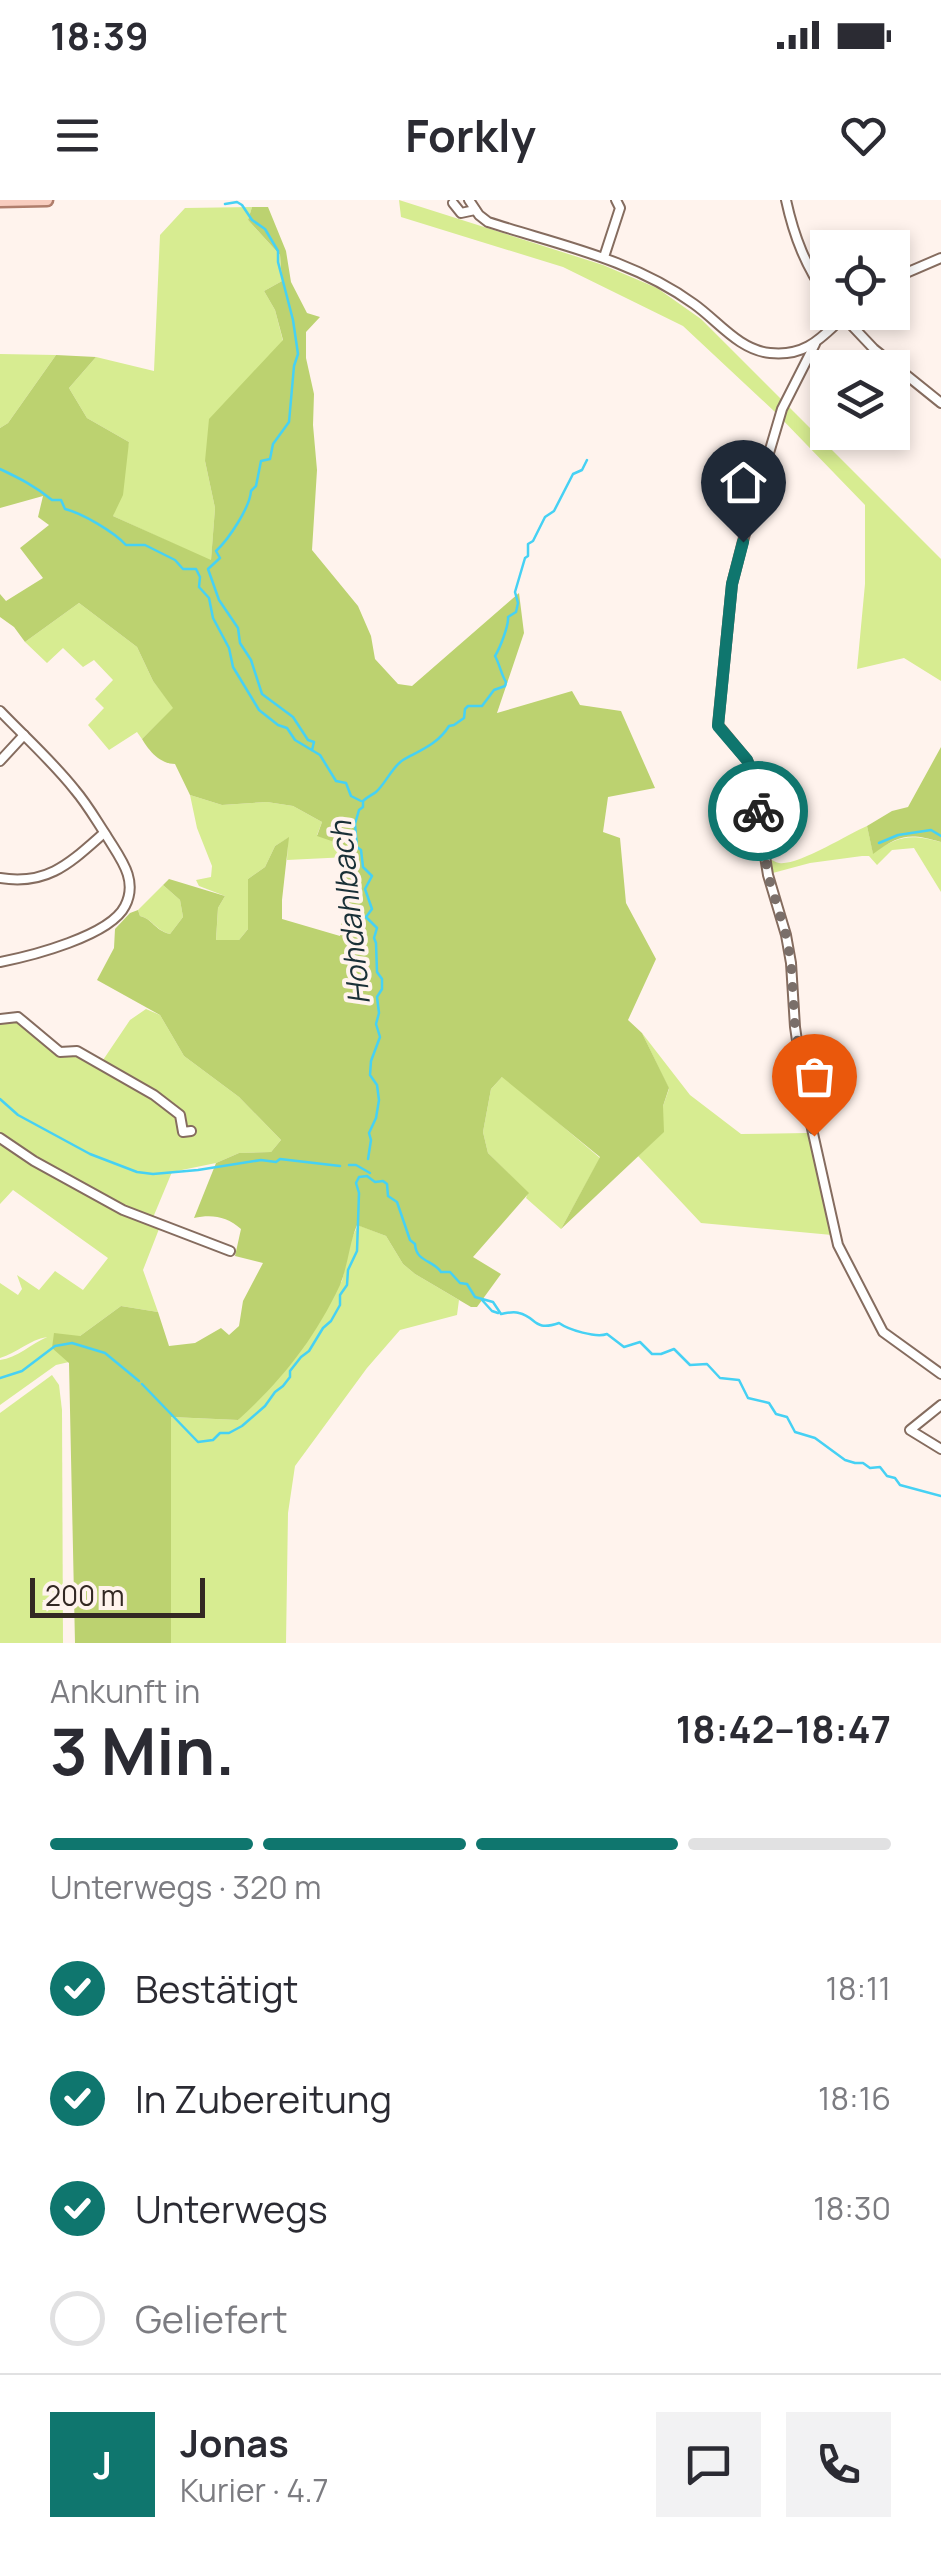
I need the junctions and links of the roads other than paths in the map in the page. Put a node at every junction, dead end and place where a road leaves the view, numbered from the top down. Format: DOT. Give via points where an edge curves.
graph roads {
  1 [pos="46,200"];
  2 [pos="469,200"];
  3 [pos="616,200"];
  4 [pos="786,200"];
  5 [pos="0,201"];
  6 [pos="454,203"];
  7 [pos="475,210"];
  8 [pos="604,256"];
  9 [pos="941,258"];
  10 [pos="810,267"];
  11 [pos="910,271"];
  12 [pos="828,330"];
  13 [pos="858,330"];
  14 [pos="814,344"];
  15 [pos="941,402"];
  16 [pos="0,711"];
  17 [pos="24,735"];
  18 [pos="0,762"];
  19 [pos="104,833"];
  20 [pos="0,878"];
  21 [pos="0,962"];
  22 [pos="0,1019"];
  23 [pos="191,1131"];
  24 [pos="0,1138"];
  25 [pos="230,1251"];
  26 [pos="941,1374"];
  27 [pos="941,1405"];
  28 [pos="941,1449"];
  1 -- 5 [label="main road"];
  2 -- 7 [label="street"];
  3 -- 8 [label="street" via="620,208"];
  4 -- 10 [label="street"];
  6 -- 7 [label="street" via="461,213"];
  7 -- 8 [label="street" via="490,223"];
  8 -- 14 [label="street" via="684,296 750,348 781,353"];
  9 -- 11 [label="street"];
  12 -- 14 [label="street"];
  13 -- 15 [label="street"];
  14 -- 26 [label="street" via="782,408 736,570 718,726 751,770 768,875 786,935 806,1102 838,1246 884,1332"];
  16 -- 17 [label="street"];
  17 -- 18 [label="street"];
  17 -- 19 [label="street"];
  19 -- 20 [label="street" via="56,872"];
  19 -- 21 [label="street" via="128,870 124,910 88,934"];
  22 -- 23 [label="street" via="18,1017 60,1052 78,1051 154,1095 180,1116 184,1132"];
  24 -- 25 [label="street" via="123,1210"];
  27 -- 28 [label="street" via="910,1430"];
}
